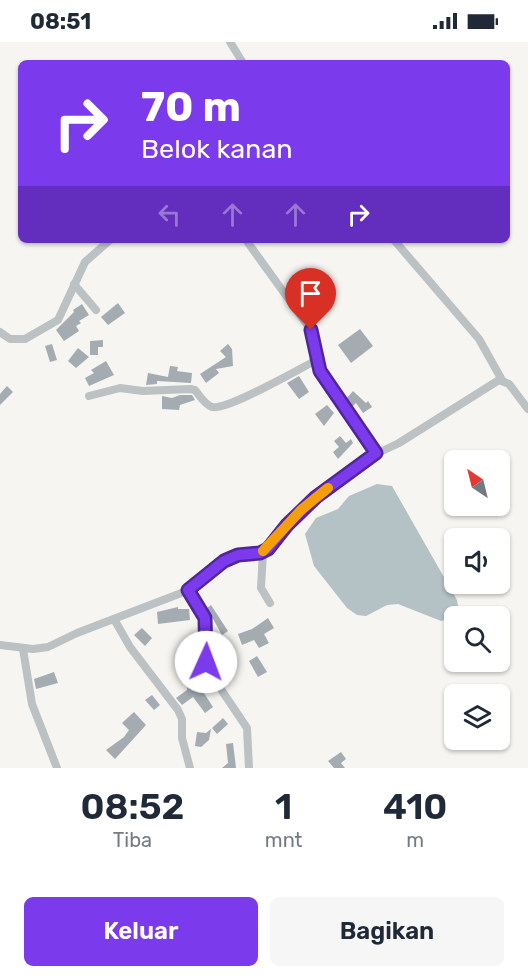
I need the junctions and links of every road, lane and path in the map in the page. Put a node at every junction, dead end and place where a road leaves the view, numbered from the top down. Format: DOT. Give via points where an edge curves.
graph roads {
  1 [pos="230,42"];
  2 [pos="241,60"];
  3 [pos="106,243"];
  4 [pos="248,243"];
  5 [pos="397,243"];
  6 [pos="74,284"];
  7 [pos="96,310"];
  8 [pos="0,332"];
  9 [pos="317,360"];
  10 [pos="502,380"];
  11 [pos="88,396"];
  12 [pos="528,410"];
  13 [pos="376,453"];
  14 [pos="262,552"];
  15 [pos="188,590"];
  16 [pos="270,603"];
  17 [pos="114,620"];
  18 [pos="1,643"];
  19 [pos="23,649"];
  20 [pos="57,768"];
  21 [pos="190,768"];
  22 [pos="249,768"];
  1 -- 2 [label="street"];
  3 -- 6 [label="street" via="93,253"];
  4 -- 9 [label="street" via="311,330"];
  5 -- 10 [label="street" via="478,339"];
  6 -- 7 [label="street"];
  6 -- 8 [label="street" via="63,312 49,327 17,341"];
  9 -- 11 [label="street" via="243,398 217,406 203,401 195,390 120,388"];
  9 -- 13 [label="street" via="327,383"];
  10 -- 12 [label="street"];
  10 -- 13 [label="street"];
  13 -- 14 [label="street" via="316,497"];
  14 -- 15 [label="street" via="224,561"];
  14 -- 16 [label="street" via="261,588"];
  15 -- 17 [label="street"];
  15 -- 22 [label="street" via="205,618 204,654 212,676 247,728"];
  17 -- 19 [label="street" via="48,647"];
  17 -- 21 [label="street" via="178,710"];
  18 -- 19 [label="street"];
  19 -- 20 [label="street" via="32,705"];
}
